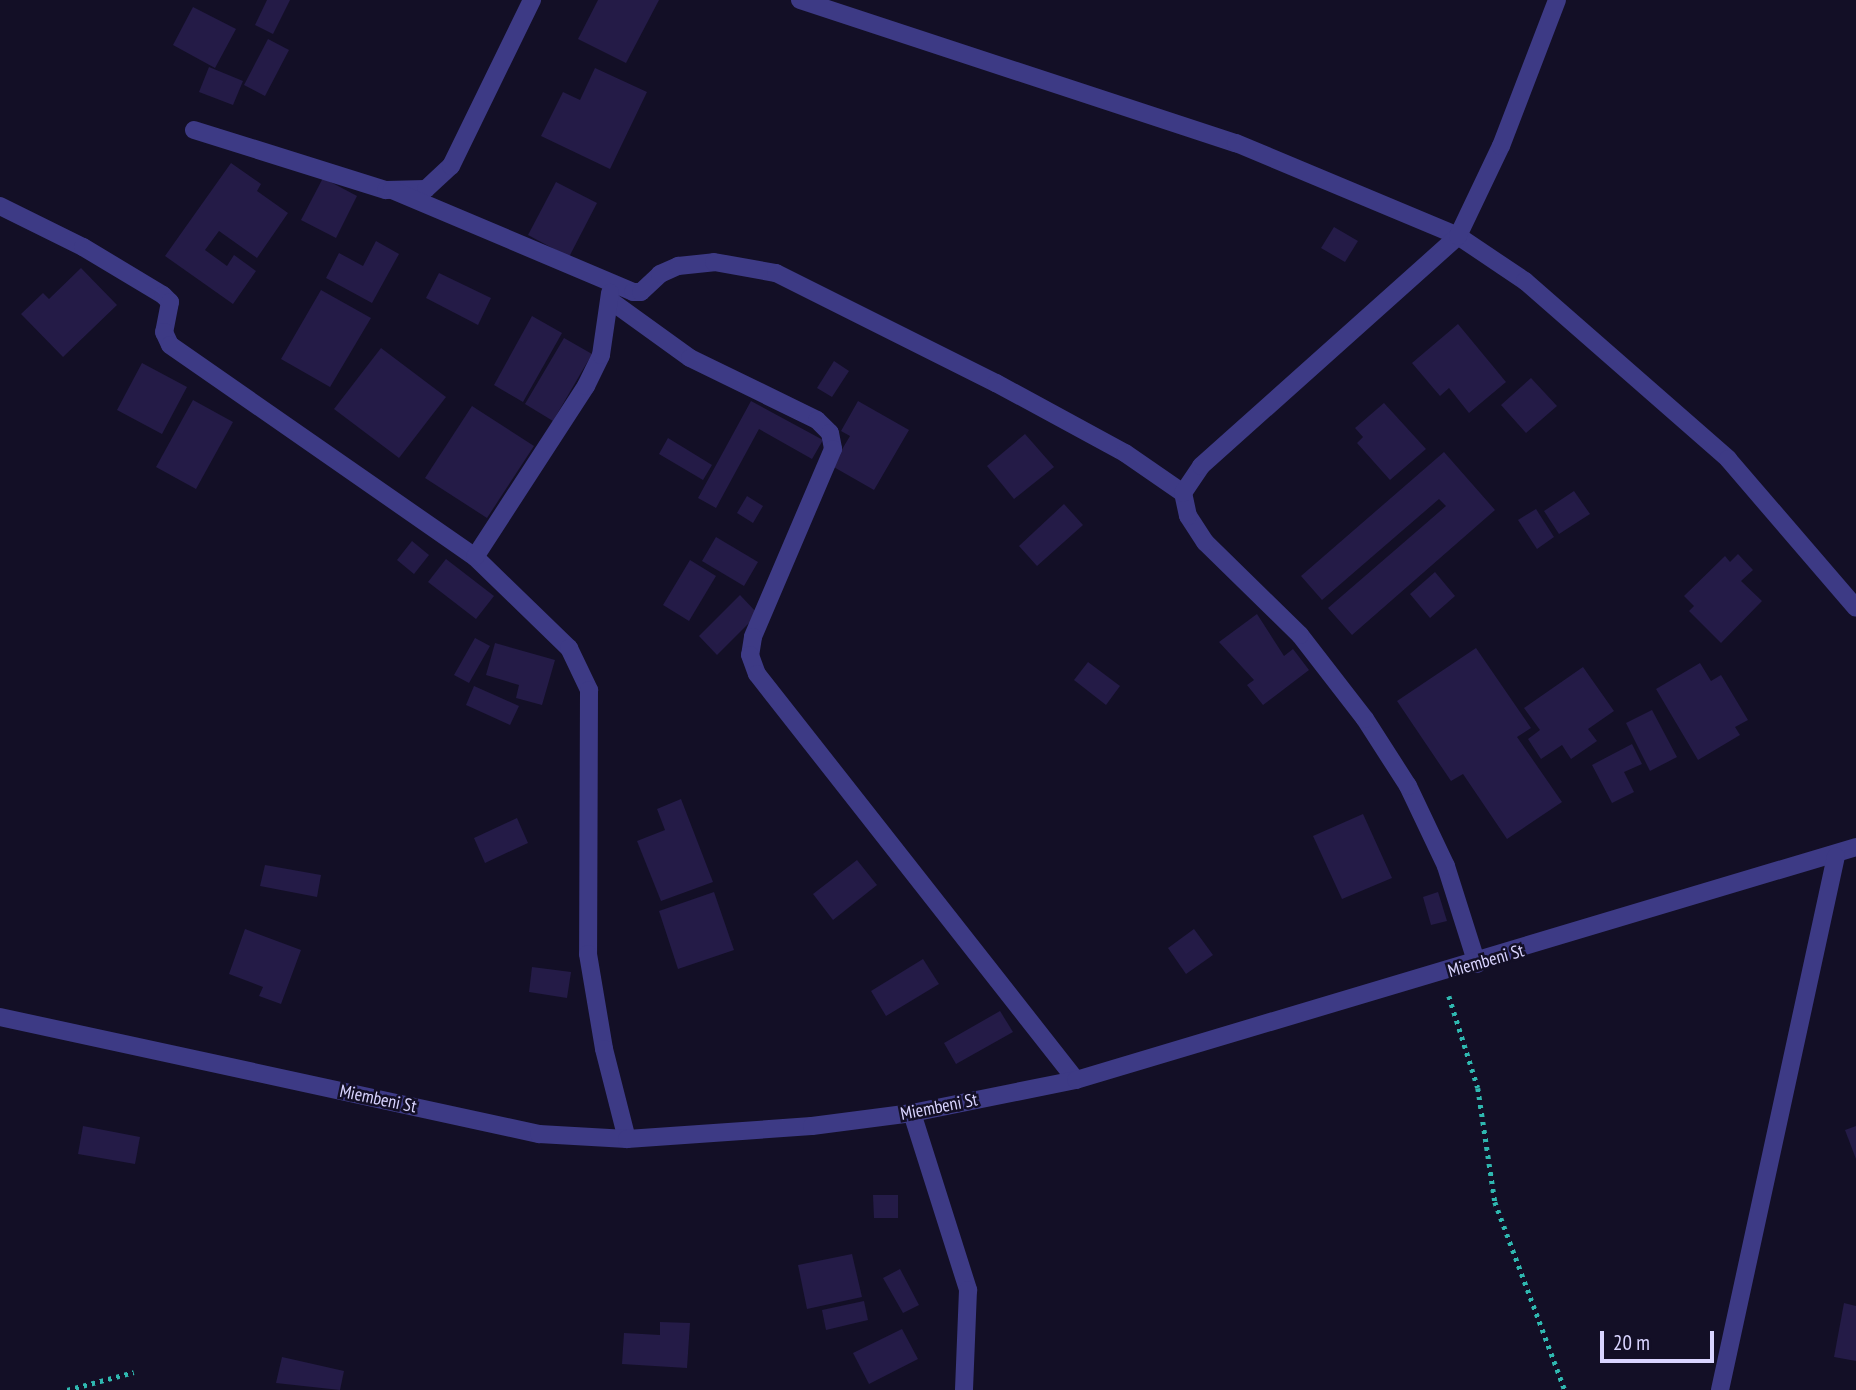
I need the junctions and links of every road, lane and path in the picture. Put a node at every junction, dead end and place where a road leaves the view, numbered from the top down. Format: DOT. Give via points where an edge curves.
graph roads {
  1 [pos="531,0"];
  2 [pos="800,0"];
  3 [pos="1557,0"];
  4 [pos="194,130"];
  5 [pos="392,190"];
  6 [pos="0,206"];
  7 [pos="1458,236"];
  8 [pos="610,293"];
  9 [pos="1183,493"];
  10 [pos="475,557"];
  11 [pos="1856,608"];
  12 [pos="1856,847"];
  13 [pos="1836,856"];
  14 [pos="1477,964"];
  15 [pos="1441,974"];
  16 [pos="0,1017"];
  17 [pos="1076,1080"];
  18 [pos="912,1113"];
  19 [pos="627,1139"];
  20 [pos="134,1372"];
  21 [pos="67,1390"];
  22 [pos="964,1390"];
  23 [pos="1565,1390"];
  24 [pos="1720,1390"];
  1 -- 5 [label="street" via="451,166 426,189"];
  2 -- 7 [label="street" via="1236,143"];
  3 -- 7 [label="street" via="1501,146"];
  4 -- 5 [label="street"];
  5 -- 8 [label="street"];
  6 -- 10 [label="street" via="83,247 163,295 170,302 164,332 170,345"];
  7 -- 9 [label="street" via="1201,466"];
  7 -- 11 [label="street" via="1525,281 1728,459"];
  8 -- 9 [label="street" via="641,292 660,274 678,266 713,262 776,273 1043,408 1125,453"];
  8 -- 10 [label="street" via="601,355 586,386"];
  8 -- 17 [label="street" via="690,358 817,420 830,433 834,449 753,636 750,655 757,674"];
  9 -- 14 [label="street" via="1188,516 1205,541 1300,635 1365,719 1408,786 1446,866"];
  10 -- 19 [label="street" via="555,632 582,671 589,690 588,954 604,1049"];
  12 -- 13 [label="street, Miembeni St"];
  13 -- 14 [label="street, Miembeni St"];
  13 -- 24 [label="street"];
  14 -- 15 [label="street, Miembeni St"];
  15 -- 17 [label="street, Miembeni St"];
  15 -- 23 [label="path" via="1478,1088 1494,1202"];
  16 -- 19 [label="street, Miembeni St" via="539,1133"];
  17 -- 18 [label="street, Miembeni St"];
  18 -- 19 [label="street, Miembeni St" via="813,1126"];
  18 -- 22 [label="street" via="968,1290"];
  20 -- 21 [label="path"];
}
